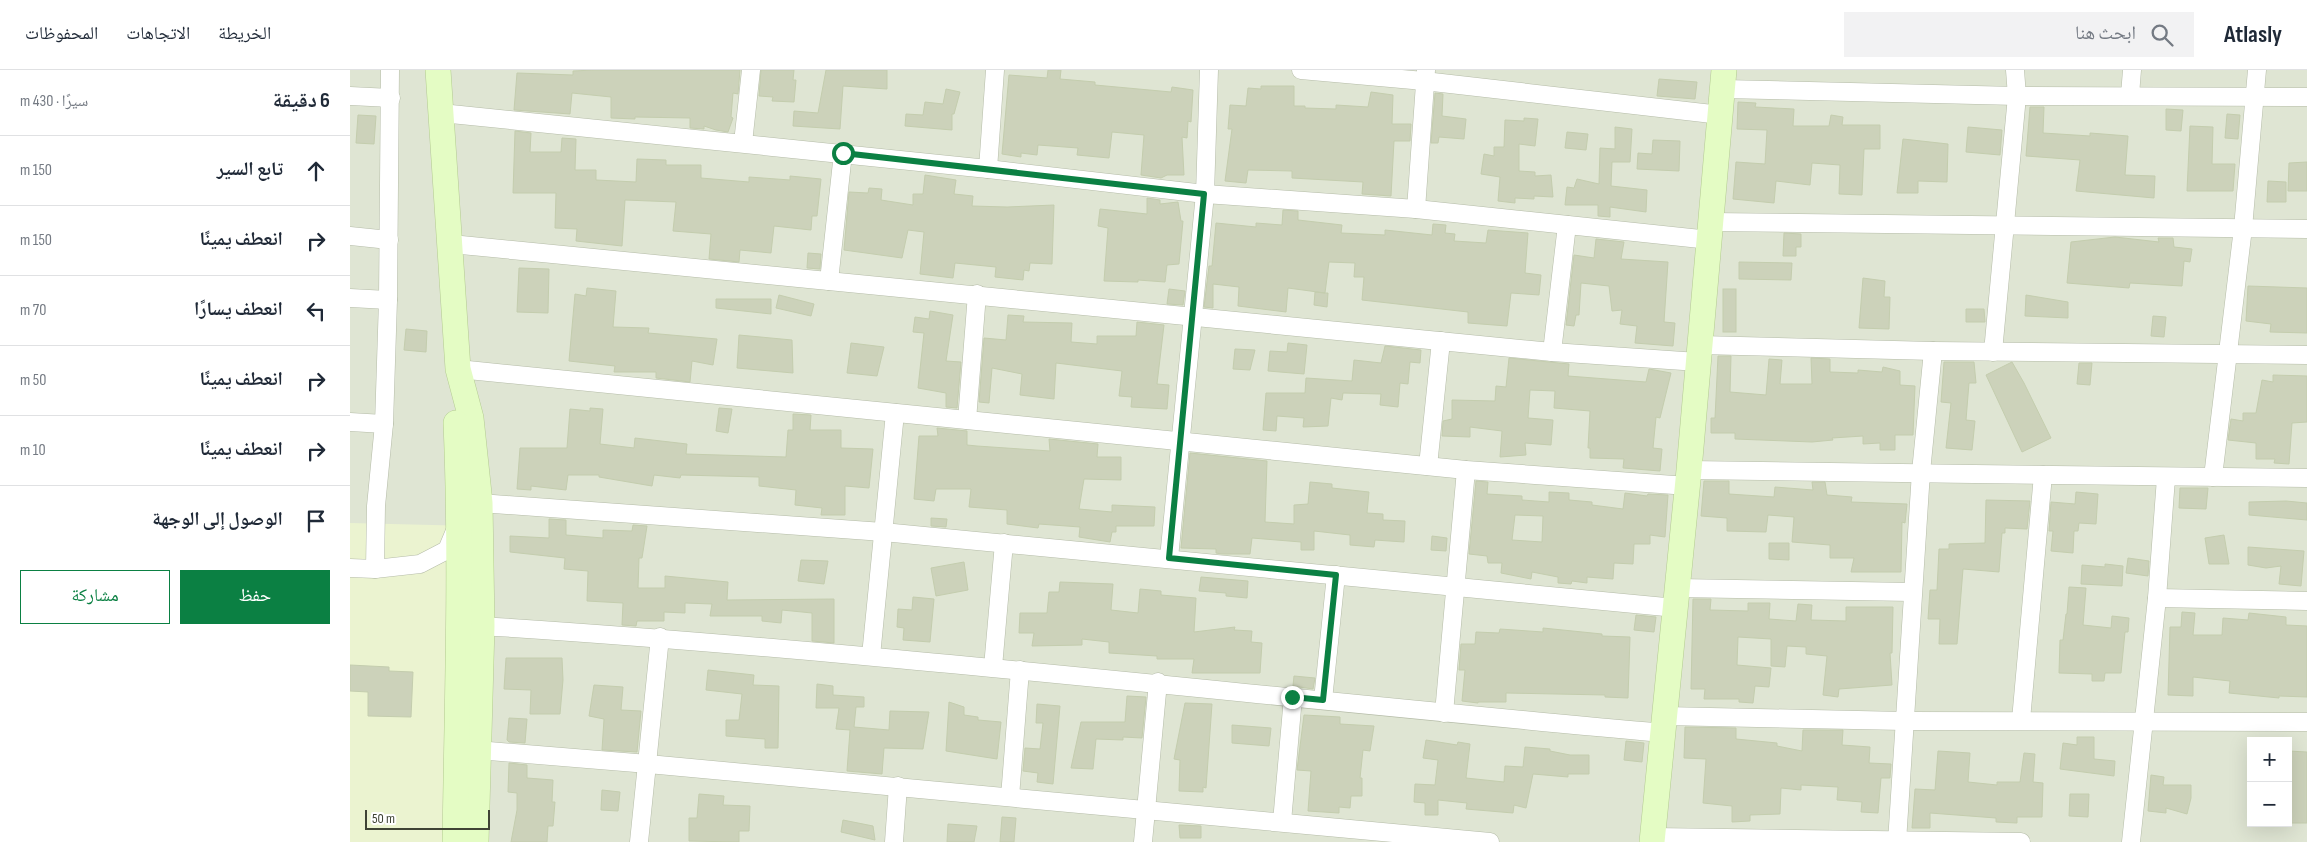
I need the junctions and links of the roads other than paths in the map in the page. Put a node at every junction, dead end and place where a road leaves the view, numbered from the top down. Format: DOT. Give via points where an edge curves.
graph roads {
  1 [pos="390,70"];
  2 [pos="438,70"];
  3 [pos="751,70"];
  4 [pos="995,70"];
  5 [pos="1210,70"];
  6 [pos="1301,70"];
  7 [pos="2015,70"];
  8 [pos="2132,70"];
  9 [pos="2257,70"];
  10 [pos="1425,76"];
  11 [pos="1724,79"];
  12 [pos="2130,95"];
  13 [pos="350,96"];
  14 [pos="2017,96"];
  15 [pos="2256,96"];
  16 [pos="2307,97"];
  17 [pos="391,98"];
  18 [pos="441,113"];
  19 [pos="1721,115"];
  20 [pos="743,143"];
  21 [pos="843,153"];
  22 [pos="988,169"];
  23 [pos="1204,194"];
  24 [pos="1416,209"];
  25 [pos="1567,225"];
  26 [pos="2006,225"];
  27 [pos="2243,228"];
  28 [pos="2307,229"];
  29 [pos="1710,231"];
  30 [pos="350,236"];
  31 [pos="389,240"];
  32 [pos="451,244"];
  33 [pos="829,281"];
  34 [pos="977,294"];
  35 [pos="350,298"];
  36 [pos="388,300"];
  37 [pos="1192,317"];
  38 [pos="1441,341"];
  39 [pos="1933,351"];
  40 [pos="1552,352"];
  41 [pos="1993,352"];
  42 [pos="1699,354"];
  43 [pos="2228,355"];
  44 [pos="2307,355"];
  45 [pos="458,369"];
  46 [pos="466,400"];
  47 [pos="895,413"];
  48 [pos="966,420"];
  49 [pos="350,422"];
  50 [pos="384,424"];
  51 [pos="1180,441"];
  52 [pos="1428,466"];
  53 [pos="1466,470"];
  54 [pos="1921,472"];
  55 [pos="2043,475"];
  56 [pos="1688,478"];
  57 [pos="2166,478"];
  58 [pos="2213,478"];
  59 [pos="2307,478"];
  60 [pos="480,503"];
  61 [pos="470,528"];
  62 [pos="883,532"];
  63 [pos="1004,543"];
  64 [pos="1169,558"];
  65 [pos="350,568"];
  66 [pos="375,569"];
  67 [pos="1336,575"];
  68 [pos="1456,587"];
  69 [pos="1912,592"];
  70 [pos="1677,598"];
  71 [pos="2157,598"];
  72 [pos="2307,601"];
  73 [pos="482,626"];
  74 [pos="660,637"];
  75 [pos="870,656"];
  76 [pos="993,667"];
  77 [pos="1020,670"];
  78 [pos="1158,682"];
  79 [pos="1292,697"];
  80 [pos="1323,700"];
  81 [pos="1444,713"];
  82 [pos="2021,720"];
  83 [pos="1904,721"];
  84 [pos="2307,722"];
  85 [pos="2144,723"];
  86 [pos="1664,724"];
  87 [pos="477,750"];
  88 [pos="648,764"];
  89 [pos="898,786"];
  90 [pos="1010,797"];
  91 [pos="1146,809"];
  92 [pos="1282,822"];
  93 [pos="1390,837"];
  94 [pos="1653,839"];
  95 [pos="1897,841"];
  96 [pos="455,842"];
  97 [pos="476,842"];
  98 [pos="639,842"];
  99 [pos="894,842"];
  100 [pos="1143,842"];
  101 [pos="1490,842"];
  102 [pos="2021,842"];
  103 [pos="2131,842"];
  1 -- 17 [label="street"];
  2 -- 18 [label="street"];
  3 -- 20 [label="street"];
  4 -- 22 [label="street"];
  5 -- 23 [label="street"];
  6 -- 10 [label="street"];
  7 -- 14 [label="street"];
  8 -- 12 [label="street"];
  9 -- 15 [label="street"];
  10 -- 19 [label="street"];
  10 -- 24 [label="street"];
  11 -- 14 [label="street"];
  11 -- 19 [label="street"];
  12 -- 14 [label="street"];
  12 -- 15 [label="street"];
  13 -- 17 [label="street"];
  14 -- 26 [label="street"];
  15 -- 16 [label="street"];
  15 -- 27 [label="street"];
  17 -- 31 [label="street"];
  18 -- 20 [label="street"];
  18 -- 32 [label="street"];
  19 -- 29 [label="street"];
  20 -- 21 [label="street"];
  21 -- 22 [label="street"];
  21 -- 33 [label="street"];
  22 -- 23 [label="street"];
  23 -- 24 [label="street"];
  23 -- 37 [label="street"];
  24 -- 25 [label="street"];
  25 -- 29 [label="street"];
  25 -- 40 [label="street"];
  26 -- 27 [label="street"];
  26 -- 29 [label="street"];
  26 -- 41 [label="street"];
  27 -- 28 [label="street"];
  27 -- 43 [label="street"];
  29 -- 42 [label="street"];
  30 -- 31 [label="street"];
  31 -- 36 [label="street"];
  32 -- 33 [label="street"];
  32 -- 45 [label="street"];
  33 -- 34 [label="street"];
  34 -- 37 [label="street"];
  34 -- 48 [label="street"];
  35 -- 36 [label="street"];
  36 -- 50 [label="street"];
  37 -- 38 [label="street"];
  37 -- 51 [label="street"];
  38 -- 40 [label="street"];
  38 -- 52 [label="street"];
  39 -- 41 [label="street"];
  39 -- 42 [label="street"];
  39 -- 54 [label="street"];
  40 -- 42 [label="street"];
  41 -- 43 [label="street"];
  42 -- 56 [label="street"];
  43 -- 44 [label="street"];
  43 -- 58 [label="street"];
  45 -- 46 [label="street"];
  45 -- 47 [label="street"];
  46 -- 60 [label="street" via="471,418"];
  46 -- 61 [label="street" via="456,421"];
  47 -- 48 [label="street"];
  47 -- 62 [label="street"];
  48 -- 51 [label="street"];
  49 -- 50 [label="street"];
  50 -- 66 [label="street" via="376,506"];
  51 -- 52 [label="street"];
  51 -- 64 [label="street"];
  52 -- 53 [label="street"];
  53 -- 56 [label="street"];
  53 -- 68 [label="street"];
  54 -- 55 [label="street"];
  54 -- 56 [label="street"];
  54 -- 69 [label="street"];
  55 -- 57 [label="street"];
  55 -- 82 [label="street"];
  56 -- 70 [label="street"];
  57 -- 58 [label="street"];
  57 -- 71 [label="street"];
  58 -- 59 [label="street"];
  60 -- 61 [label="street"];
  60 -- 62 [label="street"];
  61 -- 66 [label="street" via="455,531 447,550 420,564"];
  61 -- 73 [label="street"];
  61 -- 96 [label="street" via="460,624"];
  62 -- 63 [label="street"];
  62 -- 75 [label="street"];
  63 -- 64 [label="street"];
  63 -- 76 [label="street"];
  64 -- 67 [label="street"];
  65 -- 66 [label="street"];
  67 -- 68 [label="street"];
  67 -- 80 [label="street"];
  68 -- 70 [label="street"];
  68 -- 81 [label="street"];
  69 -- 70 [label="street"];
  69 -- 83 [label="street"];
  70 -- 86 [label="street"];
  71 -- 72 [label="street"];
  71 -- 85 [label="street"];
  73 -- 74 [label="street"];
  73 -- 87 [label="street"];
  74 -- 75 [label="street"];
  74 -- 88 [label="street"];
  75 -- 76 [label="street"];
  76 -- 77 [label="street"];
  77 -- 78 [label="street"];
  77 -- 90 [label="street"];
  78 -- 79 [label="street"];
  78 -- 91 [label="street"];
  79 -- 80 [label="street"];
  79 -- 92 [label="street"];
  80 -- 81 [label="street"];
  81 -- 86 [label="street"];
  82 -- 83 [label="street"];
  82 -- 85 [label="street"];
  83 -- 86 [label="street"];
  83 -- 95 [label="street"];
  84 -- 85 [label="street"];
  85 -- 103 [label="street"];
  86 -- 94 [label="street"];
  87 -- 88 [label="street"];
  87 -- 97 [label="street"];
  88 -- 89 [label="street"];
  88 -- 98 [label="street"];
  89 -- 90 [label="street"];
  89 -- 99 [label="street"];
  90 -- 91 [label="street"];
  91 -- 92 [label="street"];
  91 -- 100 [label="street"];
  92 -- 93 [label="street"];
  93 -- 101 [label="street"];
  94 -- 95 [label="street"];
  95 -- 102 [label="street"];
}
